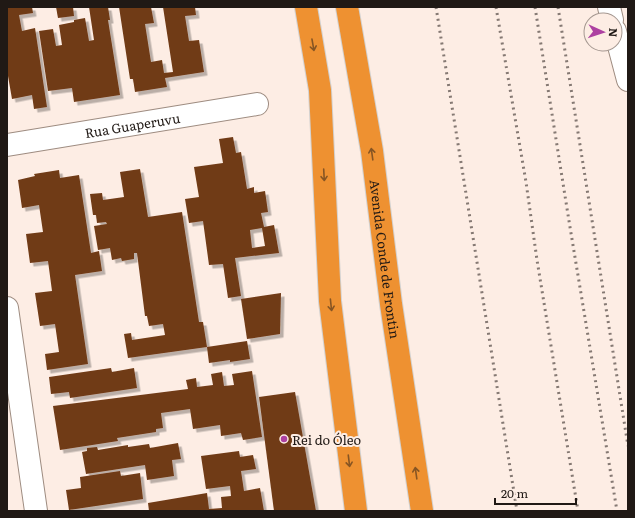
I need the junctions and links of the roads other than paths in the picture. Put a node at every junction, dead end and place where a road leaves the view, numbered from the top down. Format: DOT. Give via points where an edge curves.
graph roads {
  1 [pos="306,7"];
  2 [pos="348,7"];
  3 [pos="621,52"];
  4 [pos="628,80"];
  5 [pos="257,104"];
  6 [pos="7,145"];
  7 [pos="7,308"];
  8 [pos="36,511"];
  9 [pos="356,511"];
  10 [pos="422,511"];
  1 -- 9 [label="highway, one-way" via="320,90 330,301"];
  10 -- 2 [label="highway, Avenida Conde de Frontin, one-way" via="391,304 372,151"];
  3 -- 4 [label="street"];
  5 -- 6 [label="street, Rua Guaperuvu"];
  7 -- 8 [label="street"];
}
